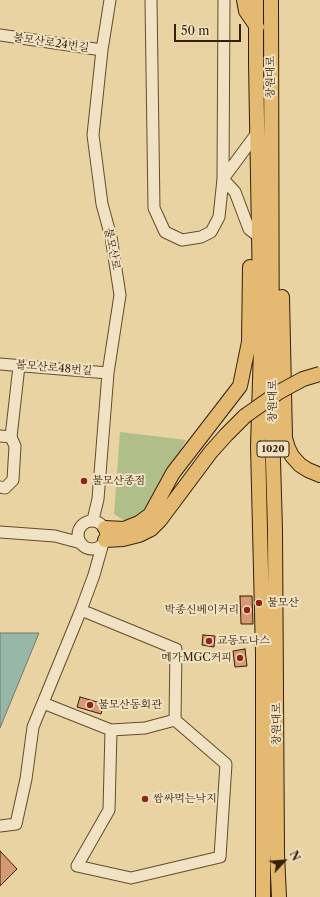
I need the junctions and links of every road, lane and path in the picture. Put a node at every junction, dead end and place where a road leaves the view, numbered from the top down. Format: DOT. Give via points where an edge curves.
graph roads {
  1 [pos="110,0"];
  2 [pos="151,0"];
  3 [pos="224,0"];
  4 [pos="244,0"];
  5 [pos="256,0"];
  6 [pos="271,0"];
  7 [pos="256,27"];
  8 [pos="0,36"];
  9 [pos="102,50"];
  10 [pos="257,133"];
  11 [pos="223,179"];
  12 [pos="258,240"];
  13 [pos="272,266"];
  14 [pos="0,364"];
  15 [pos="19,366"];
  16 [pos="108,373"];
  17 [pos="320,374"];
  18 [pos="5,437"];
  19 [pos="320,475"];
  20 [pos="0,488"];
  21 [pos="81,526"];
  22 [pos="102,531"];
  23 [pos="0,532"];
  24 [pos="55,536"];
  25 [pos="81,543"];
  26 [pos="92,549"];
  27 [pos="94,575"];
  28 [pos="81,610"];
  29 [pos="43,703"];
  30 [pos="175,720"];
  31 [pos="111,730"];
  32 [pos="0,826"];
  33 [pos="263,897"];
  34 [pos="279,897"];
  1 -- 9 [label="street, 불모산로"];
  2 -- 11 [label="street" via="154,208 165,232 182,240 201,237 211,232 219,217"];
  3 -- 11 [label="street"];
  4 -- 7 [label="main road" via="246,11"];
  5 -- 7 [label="main road, 창원대로 / 1020"];
  6 -- 13 [label="main road, 창원대로 / 1020"];
  7 -- 10 [label="main road, 창원대로 / 1020"];
  8 -- 9 [label="street, 불모산로24번길"];
  9 -- 16 [label="street, 불모산로" via="93,135 102,204 111,236 120,295"];
  10 -- 11 [label="street"];
  10 -- 12 [label="main road, 창원대로 / 1020"];
  11 -- 12 [label="street" via="236,192 249,229"];
  12 -- 22 [label="main road" via="250,252 249,342 240,386 174,473 150,515 124,529"];
  12 -- 33 [label="main road, 창원대로 / 1020" via="261,348 258,446 263,653"];
  13 -- 19 [label="main road" via="281,284 285,438 296,460 308,470"];
  13 -- 34 [label="main road, 창원대로 / 1020"];
  14 -- 15 [label="street, 불모산로48번길"];
  15 -- 16 [label="street, 불모산로48번길"];
  15 -- 18 [label="street"];
  16 -- 22 [label="street, 불모산로" via="98,499"];
  17 -- 22 [label="main road, bridge" via="303,379 279,392 245,416 210,453 151,529 122,539"];
  18 -- 20 [label="street" via="15,446 13,480 5,488"];
  21 -- 22 [label="street" via="84,523"];
  21 -- 24 [label="street"];
  21 -- 25 [label="street" via="78,535"];
  22 -- 26 [label="street" via="100,546"];
  22 -- 27 [label="street, 불모산로"];
  23 -- 24 [label="street"];
  24 -- 25 [label="street"];
  25 -- 26 [label="street"];
  26 -- 27 [label="street"];
  27 -- 28 [label="street, 불모산로"];
  28 -- 29 [label="street, 불모산로"];
  28 -- 30 [label="street" via="176,649"];
  29 -- 31 [label="street"];
  29 -- 32 [label="street, 불모산로" via="33,727 26,779 16,824"];
  30 -- 31 [label="street" via="145,728"];
  30 -- 31 [label="street" via="226,764 220,857 131,878 77,866 109,810"];
}
